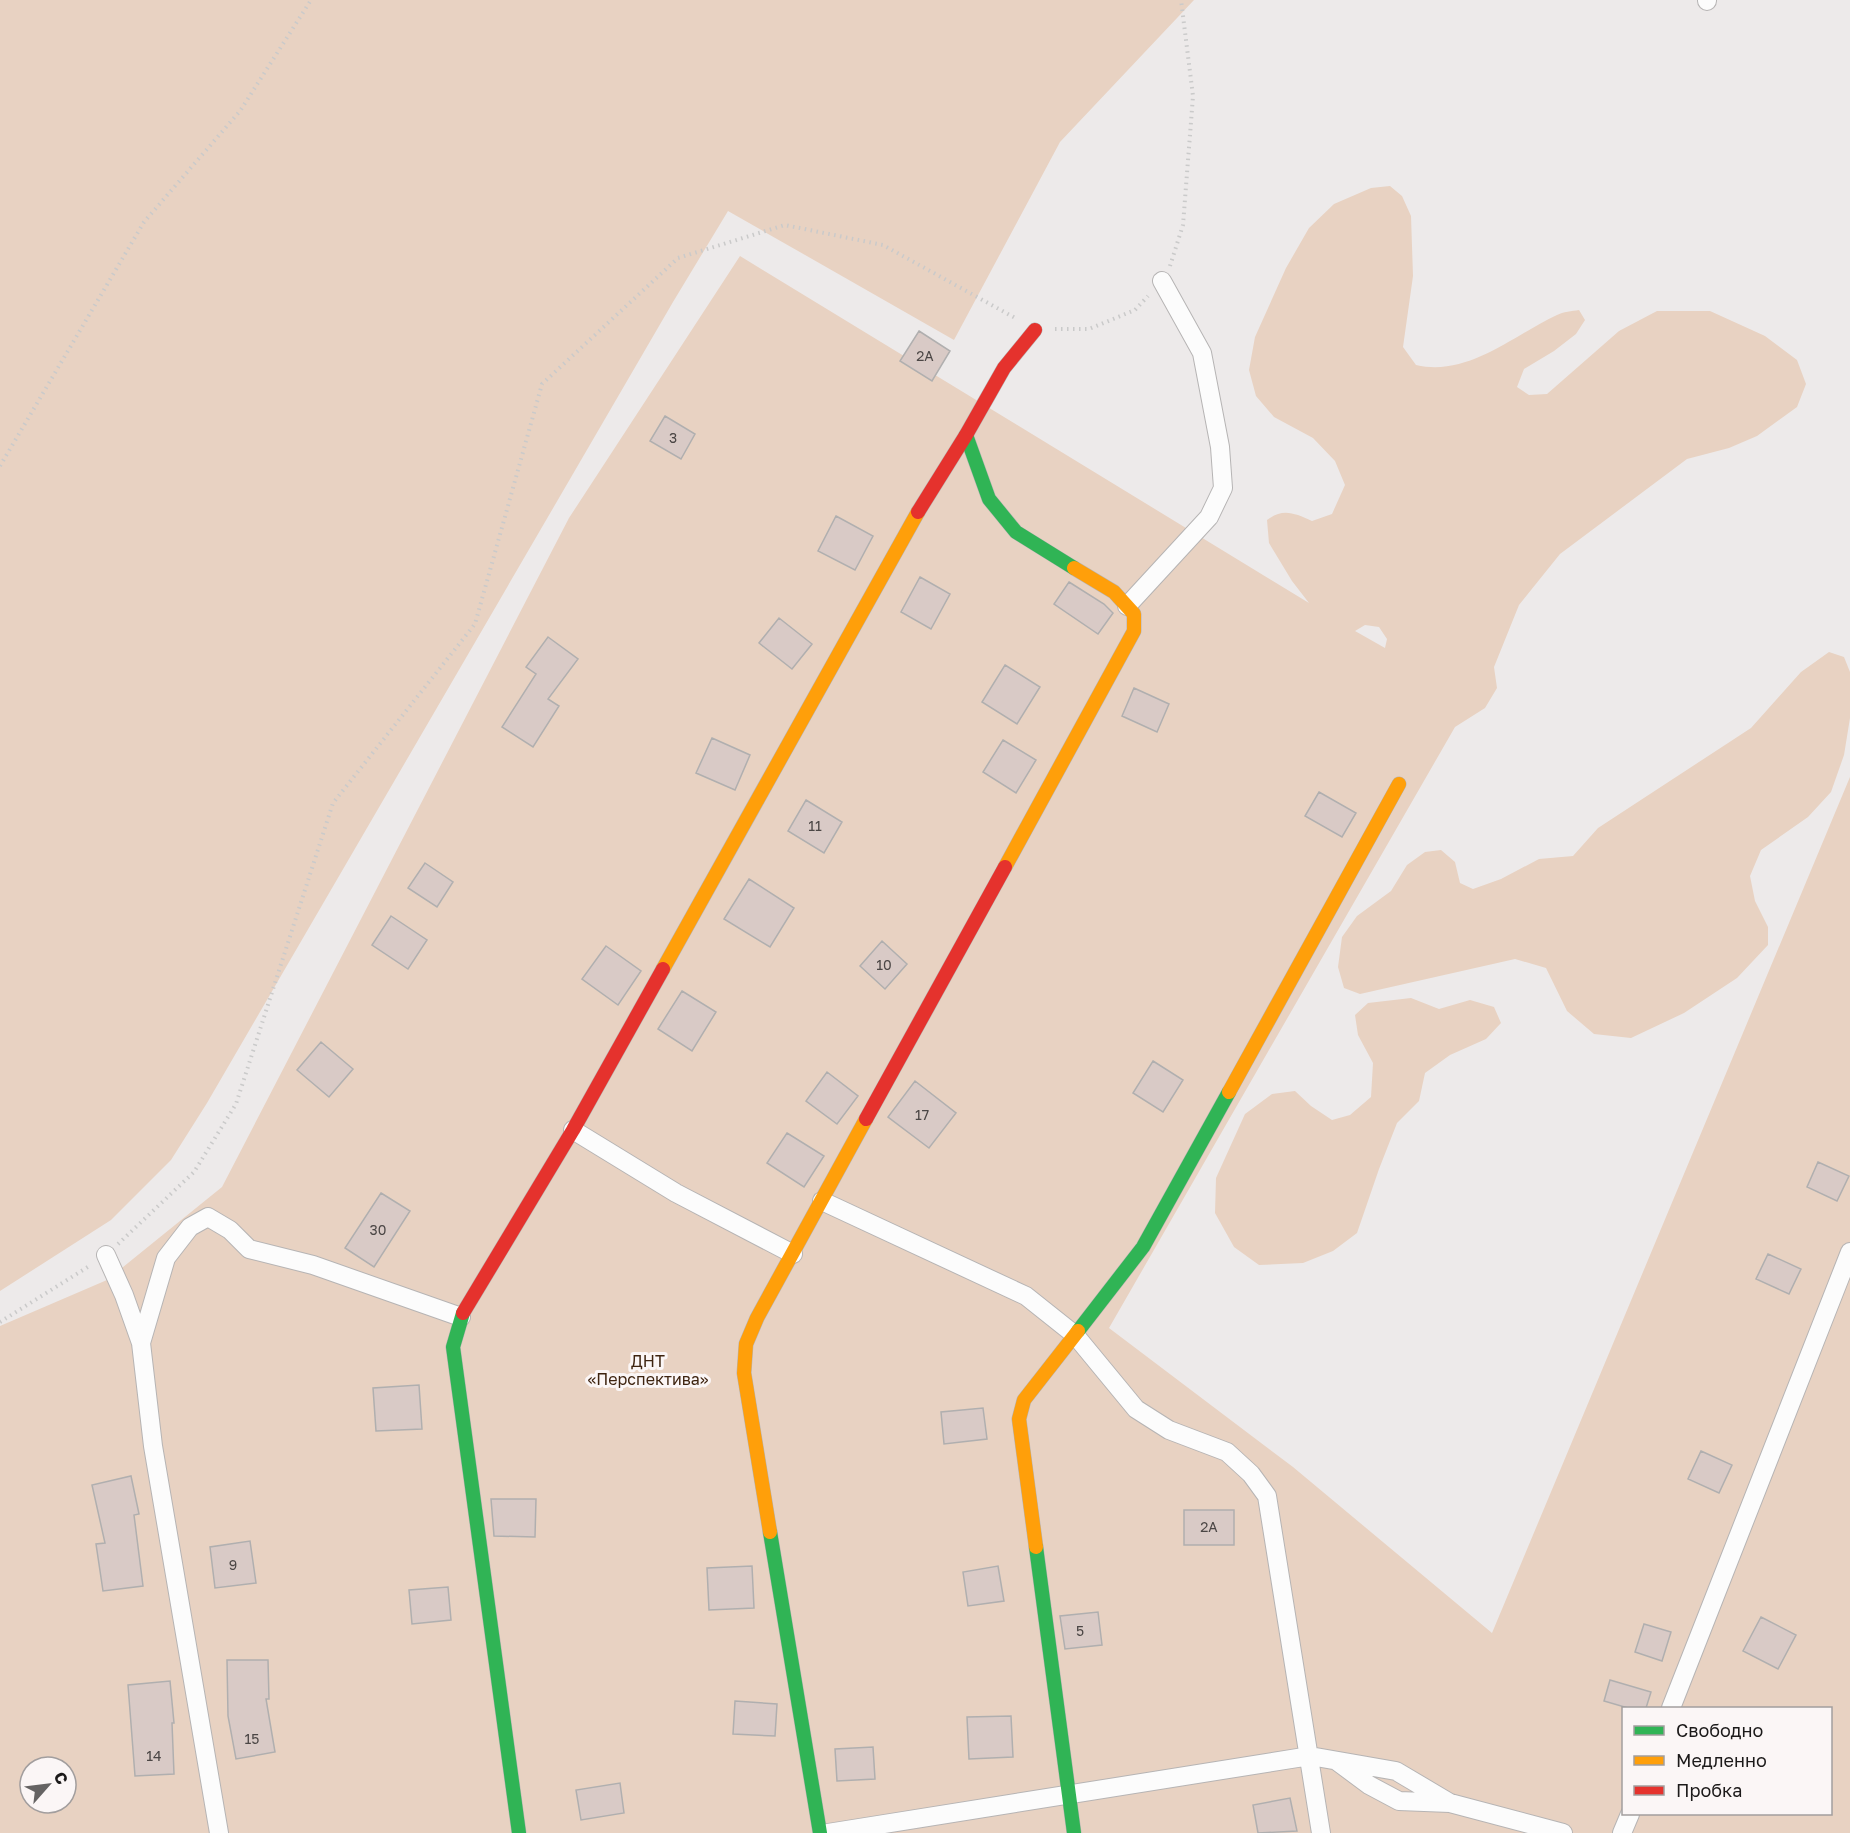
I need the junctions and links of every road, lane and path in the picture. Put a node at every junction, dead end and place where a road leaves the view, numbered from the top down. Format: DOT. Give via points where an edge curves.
graph roads {
  1 [pos="311,0"];
  2 [pos="1181,0"];
  3 [pos="1162,281"];
  4 [pos="1035,330"];
  5 [pos="966,435"];
  6 [pos="0,466"];
  7 [pos="1127,606"];
  8 [pos="1399,784"];
  9 [pos="573,1130"];
  10 [pos="822,1201"];
  11 [pos="1850,1252"];
  12 [pos="793,1254"];
  13 [pos="106,1255"];
  14 [pos="461,1317"];
  15 [pos="0,1322"];
  16 [pos="1075,1335"];
  17 [pos="141,1343"];
  18 [pos="1671,1707"];
  19 [pos="1310,1756"];
  20 [pos="1338,1762"];
  21 [pos="1068,1795"];
  22 [pos="1450,1803"];
  23 [pos="1630,1815"];
  24 [pos="219,1833"];
  25 [pos="519,1833"];
  26 [pos="820,1833"];
  27 [pos="828,1833"];
  28 [pos="1074,1833"];
  29 [pos="1321,1833"];
  30 [pos="1563,1833"];
  31 [pos="1622,1833"];
  1 -- 6 [label="path" via="240,111 144,222"];
  2 -- 3 [label="path" via="1193,96 1184,225"];
  3 -- 4 [label="path" via="1135,310 1089,329"];
  3 -- 7 [label="street" via="1202,353 1220,447 1223,488 1209,517"];
  4 -- 5 [label="street" via="1004,369"];
  4 -- 13 [label="path" via="883,244 785,225 678,258 542,384 475,624 333,803 236,1104 194,1172"];
  5 -- 7 [label="street" via="989,499 1016,532 1114,592"];
  5 -- 9 [label="street" via="907,529"];
  7 -- 10 [label="street" via="1134,614 1134,632"];
  8 -- 16 [label="street" via="1143,1247"];
  9 -- 12 [label="street" via="676,1193"];
  9 -- 14 [label="street"];
  10 -- 12 [label="street"];
  10 -- 16 [label="street" via="1026,1296"];
  11 -- 18 [label="street"];
  12 -- 26 [label="street" via="746,1344 744,1372"];
  13 -- 15 [label="path"];
  13 -- 17 [label="street"];
  14 -- 17 [label="street" via="313,1265 249,1250 230,1230 208,1217 190,1227 166,1258"];
  14 -- 25 [label="street" via="453,1347"];
  16 -- 19 [label="street" via="1136,1409 1169,1430 1227,1452 1267,1496"];
  16 -- 21 [label="street" via="1024,1400 1019,1419"];
  17 -- 24 [label="street" via="153,1446"];
  19 -- 20 [label="street"];
  19 -- 21 [label="street"];
  19 -- 29 [label="street"];
  20 -- 22 [label="street" via="1396,1771"];
  20 -- 22 [label="street" via="1399,1801"];
  21 -- 27 [label="street"];
  21 -- 28 [label="street"];
  22 -- 30 [label="street"];
  23 -- 31 [label="street"];
}
